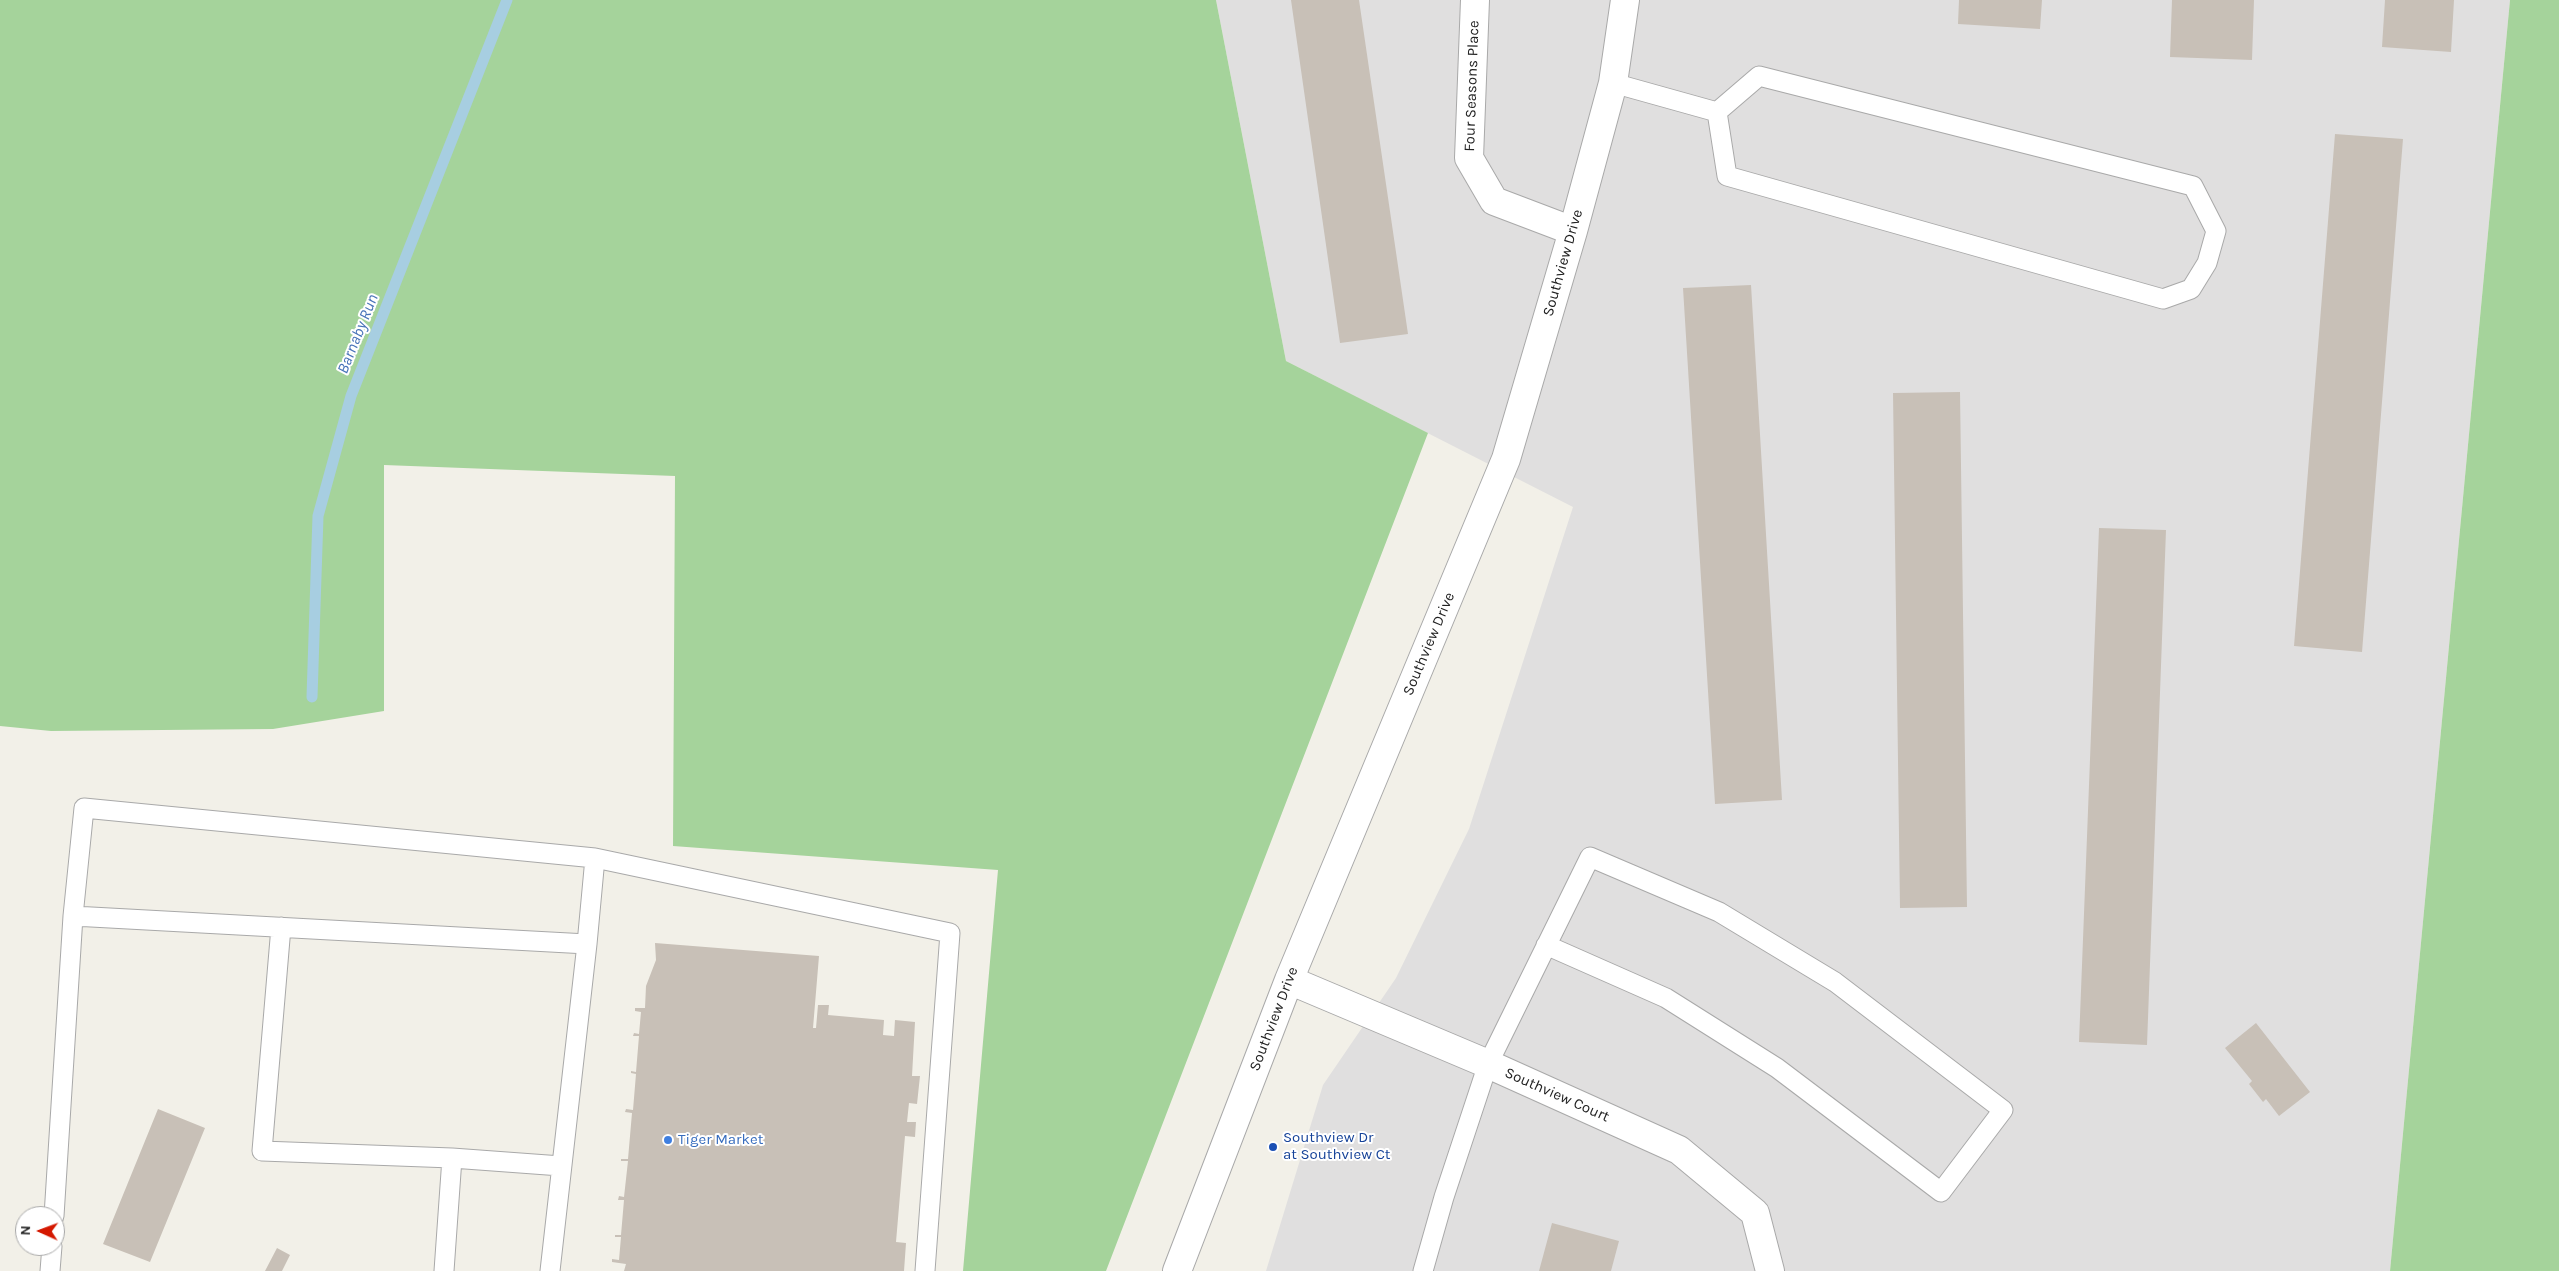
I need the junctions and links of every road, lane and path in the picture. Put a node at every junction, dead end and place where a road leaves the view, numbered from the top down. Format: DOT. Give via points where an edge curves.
graph roads {
  1 [pos="1475,0"];
  2 [pos="1625,0"];
  3 [pos="1614,83"];
  4 [pos="1717,112"];
  5 [pos="1573,231"];
  6 [pos="595,858"];
  7 [pos="73,916"];
  8 [pos="281,928"];
  9 [pos="587,944"];
  10 [pos="1546,945"];
  11 [pos="1289,980"];
  12 [pos="1488,1064"];
  13 [pos="452,1158"];
  14 [pos="561,1166"];
  15 [pos="55,1206"];
  16 [pos="51,1256"];
  17 [pos="50,1271"];
  18 [pos="444,1271"];
  19 [pos="550,1271"];
  20 [pos="925,1271"];
  21 [pos="1177,1271"];
  22 [pos="1424,1271"];
  23 [pos="1770,1271"];
  1 -- 5 [label="street, Four Seasons Place" via="1469,158 1494,201"];
  2 -- 3 [label="street, Southview Drive"];
  3 -- 4 [label="lane"];
  3 -- 5 [label="street, Southview Drive"];
  4 -- 4 [label="lane" via="1759,76 2193,186 2216,230 2207,263 2191,289 2163,299 1727,176"];
  5 -- 11 [label="street, Southview Drive" via="1506,458"];
  6 -- 7 [label="lane" via="84,808"];
  6 -- 9 [label="lane"];
  6 -- 20 [label="lane" via="950,933"];
  7 -- 8 [label="lane"];
  7 -- 15 [label="lane"];
  8 -- 9 [label="lane"];
  8 -- 13 [label="lane" via="262,1151"];
  9 -- 14 [label="lane"];
  10 -- 10 [label="lane" via="1590,857 1719,912 1835,982 2003,1110 1941,1192 1777,1068 1666,998"];
  10 -- 12 [label="lane"];
  11 -- 12 [label="street, Southview Court"];
  11 -- 21 [label="street, Southview Drive"];
  12 -- 22 [label="lane" via="1444,1197"];
  12 -- 23 [label="street, Southview Court" via="1679,1150 1755,1213"];
  13 -- 14 [label="lane"];
  13 -- 18 [label="lane"];
  14 -- 19 [label="lane"];
  16 -- 17 [label="lane"];
}
